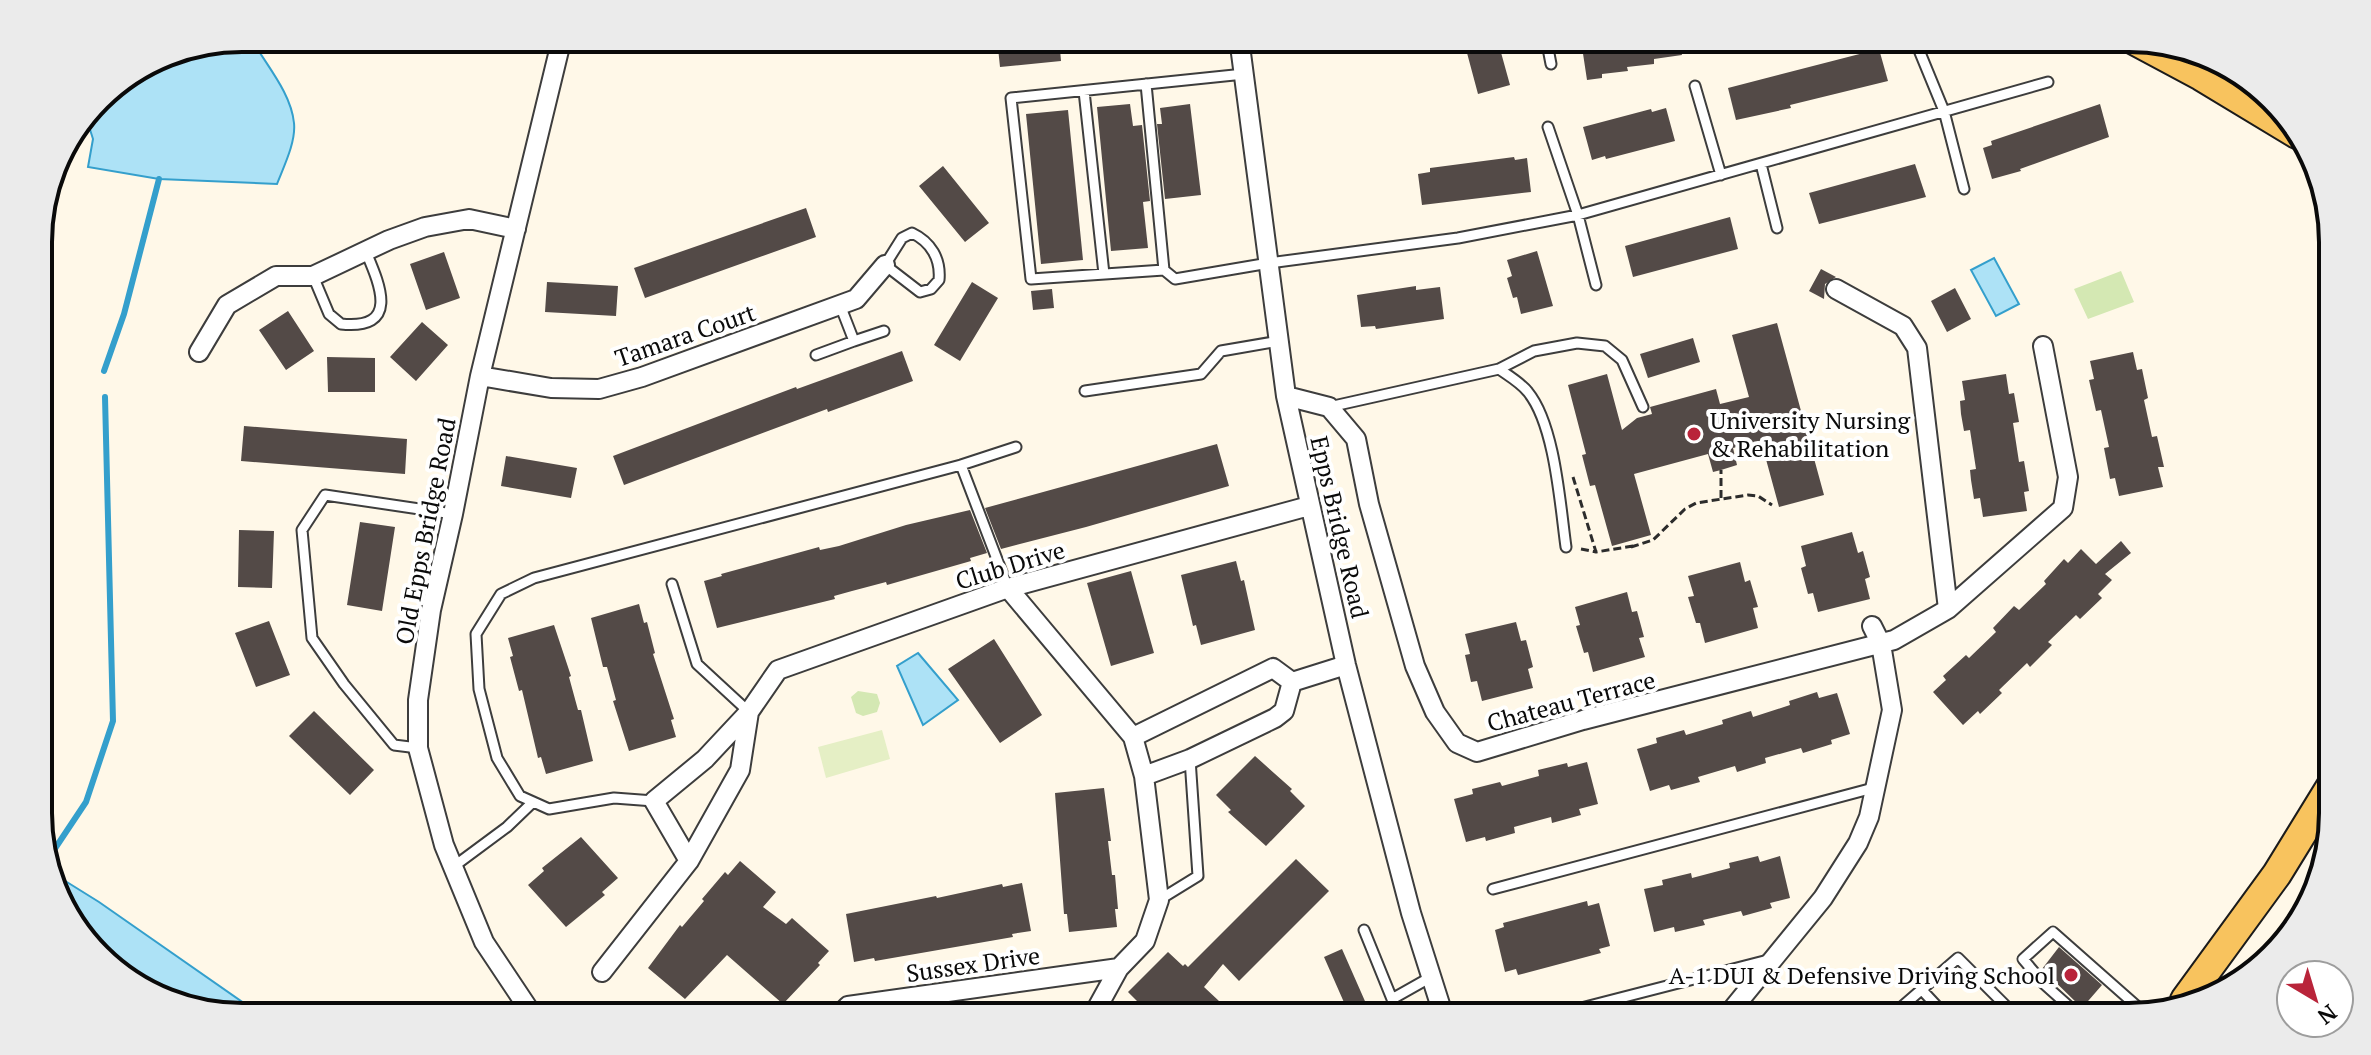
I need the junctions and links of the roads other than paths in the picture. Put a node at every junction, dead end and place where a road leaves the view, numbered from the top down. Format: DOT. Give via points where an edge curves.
graph roads {
  1 [pos="559,52"];
  2 [pos="1241,52"];
  3 [pos="1549,52"];
  4 [pos="1920,52"];
  5 [pos="2163,55"];
  6 [pos="1551,64"];
  7 [pos="1244,74"];
  8 [pos="2048,82"];
  9 [pos="1146,84"];
  10 [pos="1695,86"];
  11 [pos="1084,91"];
  12 [pos="1944,111"];
  13 [pos="2275,121"];
  14 [pos="1548,127"];
  15 [pos="1761,164"];
  16 [pos="1721,175"];
  17 [pos="1964,189"];
  18 [pos="1578,215"];
  19 [pos="1777,228"];
  20 [pos="516,229"];
  21 [pos="366,252"];
  22 [pos="1269,263"];
  23 [pos="885,265"];
  24 [pos="1164,270"];
  25 [pos="1104,274"];
  26 [pos="313,276"];
  27 [pos="1596,285"];
  28 [pos="1836,289"];
  29 [pos="840,305"];
  30 [pos="884,331"];
  31 [pos="854,341"];
  32 [pos="1279,341"];
  33 [pos="2043,346"];
  34 [pos="199,352"];
  35 [pos="816,355"];
  36 [pos="1499,369"];
  37 [pos="480,376"];
  38 [pos="1085,391"];
  39 [pos="1286,396"];
  40 [pos="1329,407"];
  41 [pos="1643,407"];
  42 [pos="1016,447"];
  43 [pos="961,465"];
  44 [pos="1309,506"];
  45 [pos="453,514"];
  46 [pos="1566,547"];
  47 [pos="672,584"];
  48 [pos="1008,588"];
  49 [pos="1948,609"];
  50 [pos="1872,626"];
  51 [pos="1881,644"];
  52 [pos="1346,665"];
  53 [pos="1292,682"];
  54 [pos="749,712"];
  55 [pos="1133,737"];
  56 [pos="418,748"];
  57 [pos="1190,759"];
  58 [pos="1144,776"];
  59 [pos="1877,787"];
  60 [pos="654,801"];
  61 [pos="533,802"];
  62 [pos="2319,806"];
  63 [pos="689,861"];
  64 [pos="453,867"];
  65 [pos="1493,889"];
  66 [pos="1159,900"];
  67 [pos="1364,930"];
  68 [pos="1775,958"];
  69 [pos="1119,968"];
  70 [pos="602,972"];
  71 [pos="1431,977"];
  72 [pos="1921,989"];
  73 [pos="2190,993"];
  74 [pos="1392,999"];
  75 [pos="525,1003"];
  76 [pos="908,1003"];
  77 [pos="1100,1003"];
  78 [pos="1393,1003"];
  79 [pos="1439,1003"];
  80 [pos="1600,1003"];
  81 [pos="1738,1003"];
  82 [pos="1906,1003"];
  83 [pos="1934,1003"];
  84 [pos="2003,1003"];
  85 [pos="2065,1003"];
  86 [pos="2133,1003"];
  1 -- 20 [label="street, Old Epps Bridge Road"];
  2 -- 7 [label="street, Epps Bridge Road"];
  3 -- 6 [label="lane"];
  4 -- 12 [label="lane"];
  5 -- 13 [label="main road"];
  7 -- 9 [label="lane"];
  7 -- 22 [label="street, Epps Bridge Road"];
  8 -- 12 [label="lane"];
  9 -- 11 [label="lane"];
  9 -- 24 [label="lane"];
  10 -- 16 [label="lane"];
  11 -- 25 [label="lane"];
  11 -- 25 [label="lane" via="1011,98 1027,248 1031,279"];
  12 -- 15 [label="lane"];
  12 -- 17 [label="lane"];
  14 -- 18 [label="lane"];
  15 -- 16 [label="lane"];
  15 -- 19 [label="lane"];
  16 -- 18 [label="lane"];
  18 -- 22 [label="lane" via="1458,238"];
  18 -- 27 [label="lane"];
  20 -- 21 [label="street" via="469,219 425,227"];
  20 -- 37 [label="street, Old Epps Bridge Road"];
  21 -- 26 [label="street"];
  21 -- 26 [label="lane" via="383,301 378,316 364,324 341,324 329,314"];
  22 -- 24 [label="lane" via="1175,279"];
  22 -- 32 [label="street, Epps Bridge Road"];
  23 -- 23 [label="lane" via="902,238 912,233 925,240 938,261 939,280 920,292"];
  23 -- 29 [label="street, Tamara Court" via="856,299"];
  24 -- 25 [label="lane"];
  26 -- 34 [label="street" via="276,276 227,305"];
  28 -- 49 [label="street" via="1903,326 1917,348"];
  29 -- 31 [label="lane"];
  29 -- 37 [label="street, Tamara Court" via="599,389 551,388"];
  30 -- 31 [label="lane"];
  31 -- 35 [label="lane"];
  32 -- 38 [label="lane" via="1221,351 1201,374"];
  32 -- 39 [label="street, Epps Bridge Road"];
  33 -- 49 [label="street, Chateau Terrace" via="2068,477 2063,508"];
  36 -- 40 [label="lane"];
  36 -- 41 [label="lane" via="1534,351 1577,343 1605,346 1622,360"];
  36 -- 46 [label="lane" via="1526,389 1541,410"];
  37 -- 45 [label="street, Old Epps Bridge Road"];
  39 -- 40 [label="street"];
  39 -- 44 [label="street, Epps Bridge Road"];
  40 -- 51 [label="street, Chateau Terrace" via="1356,439 1415,666 1449,733 1477,752"];
  42 -- 43 [label="lane"];
  43 -- 48 [label="lane"];
  43 -- 61 [label="lane" via="534,578 501,594 476,634 479,689 497,758 520,796"];
  44 -- 48 [label="street, Club Drive"];
  44 -- 52 [label="street, Epps Bridge Road"];
  45 -- 56 [label="street, Old Epps Bridge Road" via="431,610 418,700"];
  45 -- 56 [label="lane" via="325,495 302,530 312,638 394,745"];
  47 -- 54 [label="lane" via="697,664"];
  48 -- 54 [label="street, Club Drive" via="778,670"];
  48 -- 55 [label="street"];
  49 -- 51 [label="street, Chateau Terrace"];
  50 -- 51 [label="street"];
  51 -- 59 [label="street" via="1892,710"];
  52 -- 53 [label="street"];
  52 -- 71 [label="street, Epps Bridge Road"];
  53 -- 55 [label="street" via="1273,668"];
  53 -- 57 [label="street" via="1284,711 1275,718"];
  54 -- 60 [label="street, Club Drive" via="705,759"];
  54 -- 63 [label="street, Club Drive" via="740,770"];
  55 -- 58 [label="street"];
  56 -- 64 [label="street, Old Epps Bridge Road"];
  57 -- 58 [label="street"];
  57 -- 66 [label="lane" via="1198,876"];
  58 -- 66 [label="street"];
  59 -- 65 [label="lane"];
  59 -- 68 [label="street" via="1858,843"];
  60 -- 61 [label="lane" via="614,798 549,809"];
  60 -- 63 [label="street"];
  61 -- 64 [label="lane"];
  62 -- 73 [label="main road" via="2277,874"];
  63 -- 70 [label="street, Club Drive"];
  64 -- 75 [label="street, Old Epps Bridge Road" via="484,942"];
  66 -- 69 [label="street" via="1145,941"];
  67 -- 74 [label="lane"];
  68 -- 80 [label="lane"];
  68 -- 81 [label="street"];
  69 -- 76 [label="street, Sussex Drive"];
  69 -- 77 [label="street"];
  71 -- 74 [label="lane"];
  71 -- 79 [label="street, Epps Bridge Road"];
  72 -- 82 [label="lane"];
  72 -- 83 [label="lane"];
  72 -- 84 [label="lane" via="1958,958"];
  74 -- 78 [label="lane"];
  85 -- 86 [label="lane" via="2023,959 2053,932"];
}
